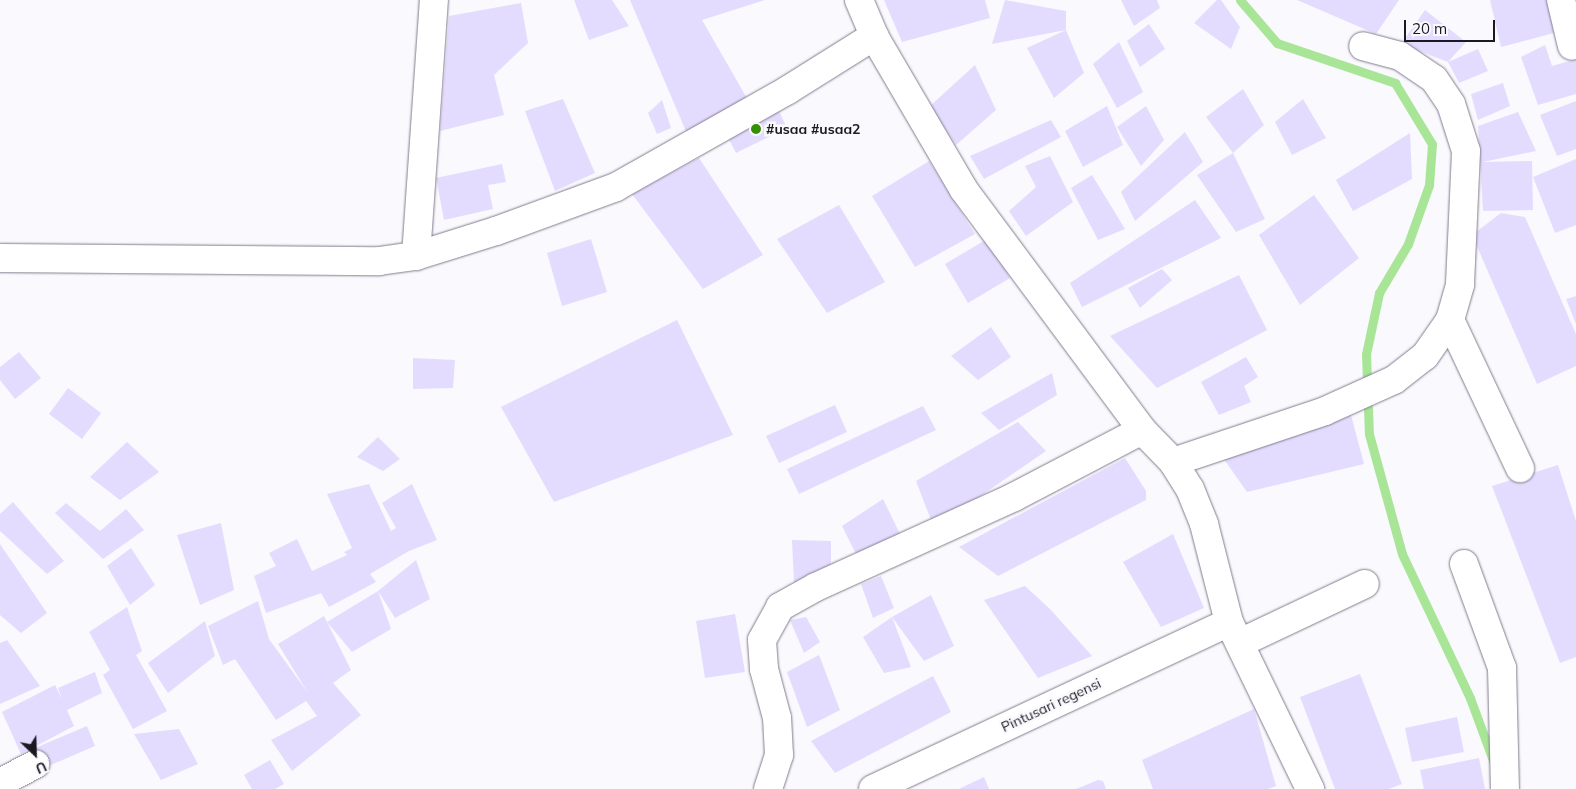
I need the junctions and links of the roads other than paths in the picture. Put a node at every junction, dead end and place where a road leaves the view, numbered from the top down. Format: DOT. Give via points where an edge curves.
graph roads {
  1 [pos="434,0"];
  2 [pos="860,0"];
  3 [pos="1561,0"];
  4 [pos="874,36"];
  5 [pos="1363,46"];
  6 [pos="1572,46"];
  7 [pos="416,256"];
  8 [pos="0,258"];
  9 [pos="1450,320"];
  10 [pos="1142,430"];
  11 [pos="1173,462"];
  12 [pos="1520,468"];
  13 [pos="1464,564"];
  14 [pos="1365,584"];
  15 [pos="1234,633"];
  16 [pos="35,764"];
  17 [pos="0,783"];
  18 [pos="1303,787"];
  19 [pos="768,789"];
  20 [pos="873,789"];
  21 [pos="1505,789"];
  1 -- 7 [label="street"];
  2 -- 4 [label="street"];
  3 -- 6 [label="street"];
  4 -- 7 [label="street" via="788,90 616,186 496,231"];
  4 -- 10 [label="street" via="964,190 1031,276"];
  5 -- 9 [label="street" via="1400,56 1434,79 1451,104 1466,151 1460,284"];
  7 -- 8 [label="street" via="379,261"];
  9 -- 11 [label="street" via="1425,356 1394,380 1325,411"];
  9 -- 12 [label="street"];
  10 -- 11 [label="street"];
  10 -- 19 [label="street" via="1014,497 816,587 780,607 762,640 764,669 778,727 779,755"];
  11 -- 15 [label="street" via="1190,489 1204,524"];
  13 -- 21 [label="street" via="1502,668"];
  14 -- 15 [label="street, Pintusari regensi"];
  15 -- 18 [label="street"];
  15 -- 20 [label="street, Pintusari regensi"];
  16 -- 17 [label="street"];
}
